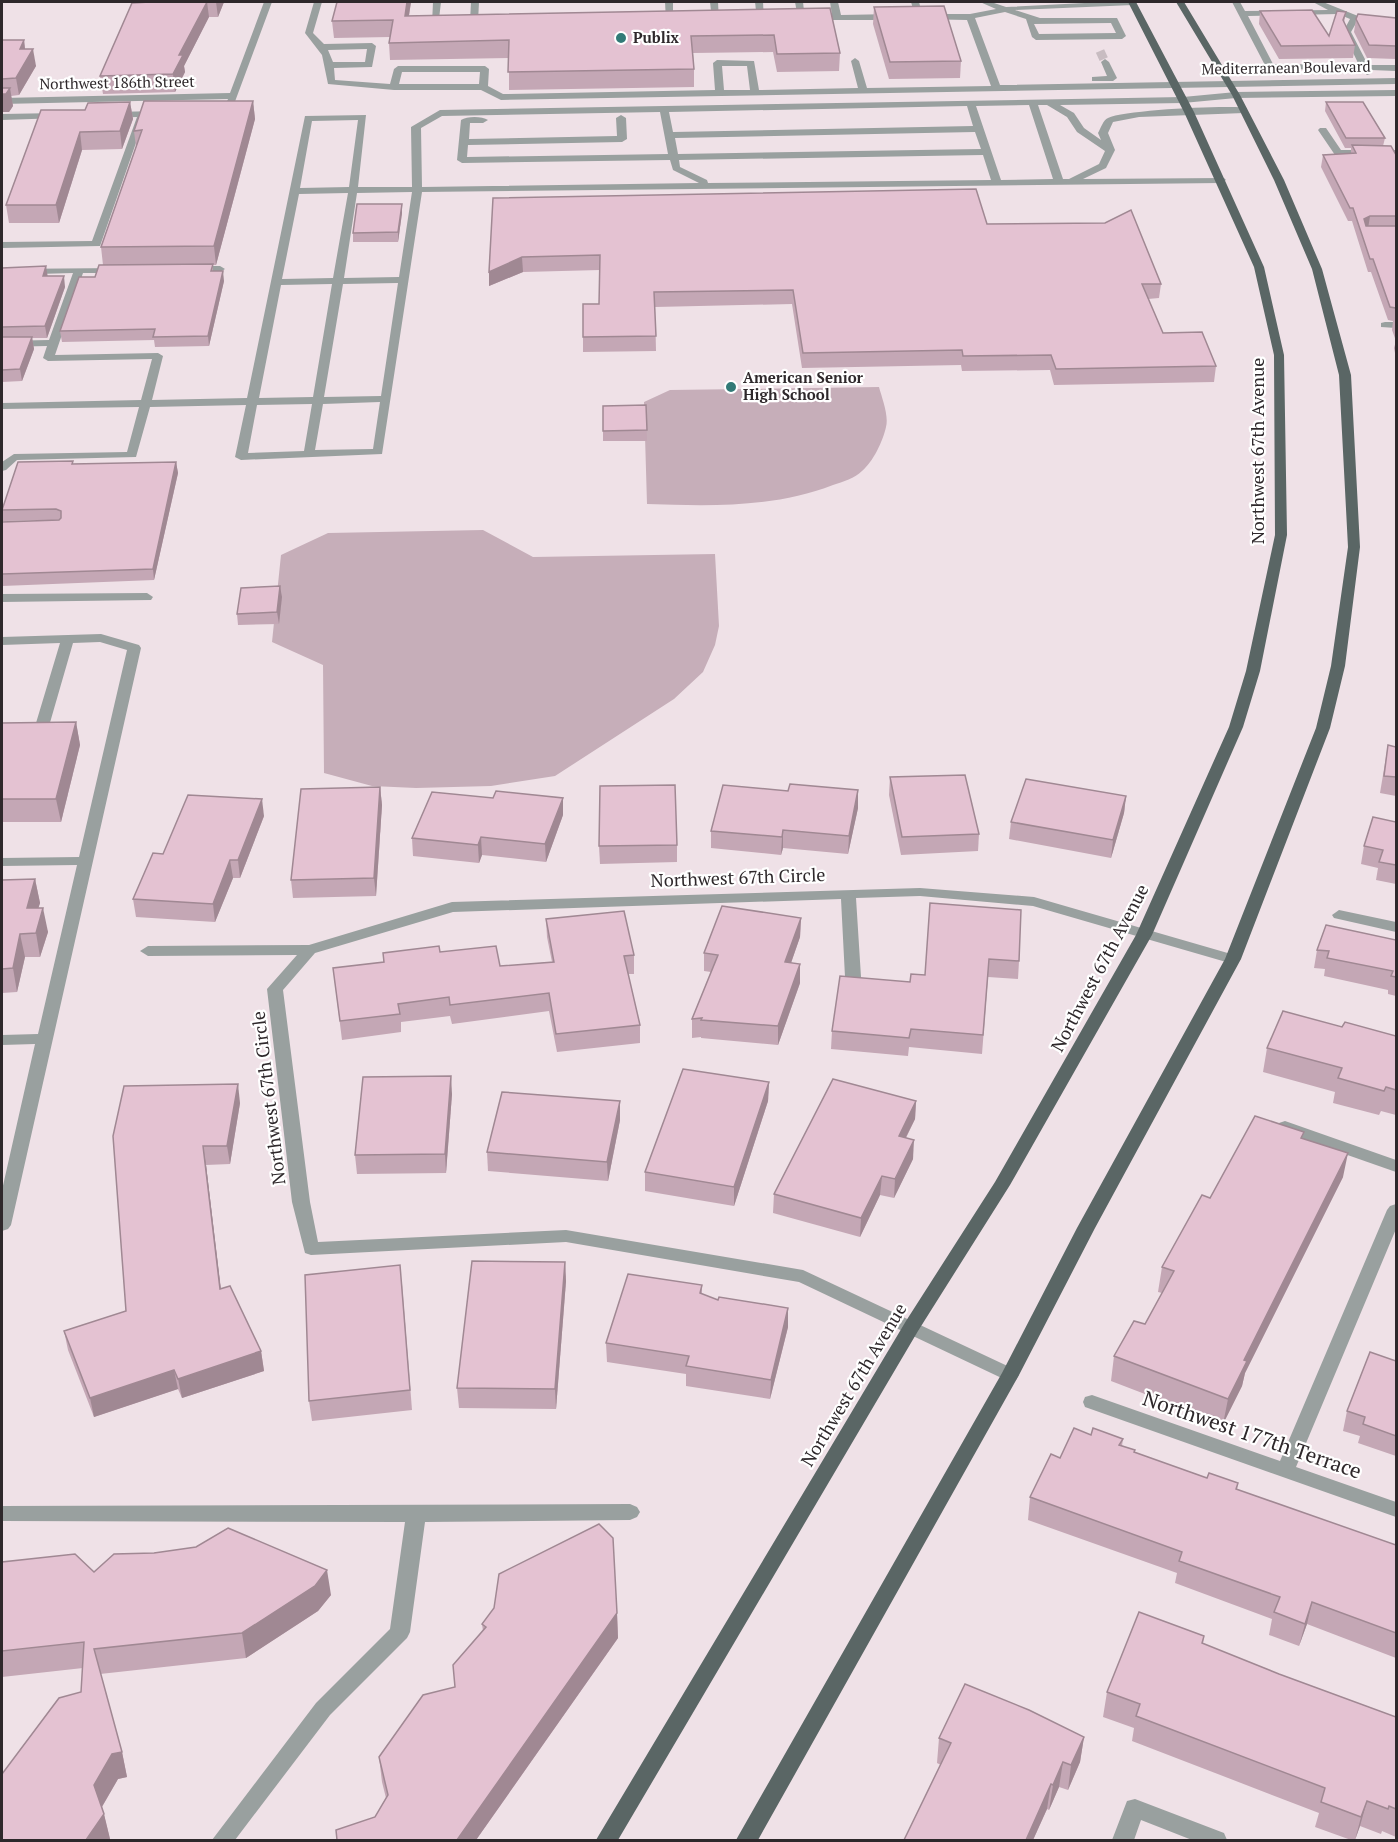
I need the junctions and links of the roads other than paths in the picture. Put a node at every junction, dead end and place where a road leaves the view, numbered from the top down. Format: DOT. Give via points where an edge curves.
graph roads {
  1 [pos="268,2"];
  2 [pos="318,2"];
  3 [pos="437,2"];
  4 [pos="476,2"];
  5 [pos="669,2"];
  6 [pos="714,2"];
  7 [pos="759,2"];
  8 [pos="799,2"];
  9 [pos="834,2"];
  10 [pos="915,2"];
  11 [pos="984,2"];
  12 [pos="1132,2"];
  13 [pos="1180,2"];
  14 [pos="1236,2"];
  15 [pos="1317,2"];
  16 [pos="1005,9"];
  17 [pos="1340,12"];
  18 [pos="1243,14"];
  19 [pos="970,16"];
  20 [pos="919,17"];
  21 [pos="771,18"];
  22 [pos="792,18"];
  23 [pos="802,18"];
  24 [pos="837,18"];
  25 [pos="1355,18"];
  26 [pos="704,19"];
  27 [pos="716,19"];
  28 [pos="727,19"];
  29 [pos="750,19"];
  30 [pos="761,19"];
  31 [pos="681,20"];
  32 [pos="1039,21"];
  33 [pos="1366,21"];
  34 [pos="464,22"];
  35 [pos="484,22"];
  36 [pos="324,47"];
  37 [pos="855,61"];
  38 [pos="1105,62"];
  39 [pos="330,65"];
  40 [pos="1365,67"];
  41 [pos="1396,68"];
  42 [pos="1372,81"];
  43 [pos="1396,81"];
  44 [pos="995,85"];
  45 [pos="394,87"];
  46 [pos="483,87"];
  47 [pos="1232,89"];
  48 [pos="863,91"];
  49 [pos="755,93"];
  50 [pos="1380,93"];
  51 [pos="1396,93"];
  52 [pos="720,94"];
  53 [pos="233,96"];
  54 [pos="1183,99"];
  55 [pos="2,101"];
  56 [pos="1032,101"];
  57 [pos="1044,101"];
  58 [pos="970,102"];
  59 [pos="1244,110"];
  60 [pos="665,112"];
  61 [pos="206,113"];
  62 [pos="142,114"];
  63 [pos="174,114"];
  64 [pos="107,115"];
  65 [pos="72,116"];
  66 [pos="2,117"];
  67 [pos="621,118"];
  68 [pos="979,129"];
  69 [pos="1323,130"];
  70 [pos="669,135"];
  71 [pos="622,139"];
  72 [pos="464,142"];
  73 [pos="1110,150"];
  74 [pos="987,152"];
  75 [pos="1396,153"];
  76 [pos="673,157"];
  77 [pos="624,158"];
  78 [pos="1221,180"];
  79 [pos="1063,182"];
  80 [pos="997,183"];
  81 [pos="711,185"];
  82 [pos="353,190"];
  83 [pos="417,190"];
  84 [pos="295,191"];
  85 [pos="2,245"];
  86 [pos="220,268"];
  87 [pos="185,269"];
  88 [pos="79,270"];
  89 [pos="126,270"];
  90 [pos="2,272"];
  91 [pos="404,280"];
  92 [pos="338,281"];
  93 [pos="276,282"];
  94 [pos="53,343"];
  95 [pos="2,344"];
  96 [pos="386,399"];
  97 [pos="318,401"];
  98 [pos="252,402"];
  99 [pos="145,404"];
  100 [pos="2,406"];
  101 [pos="309,454"];
  102 [pos="2,468"];
  103 [pos="147,597"];
  104 [pos="2,598"];
  105 [pos="68,639"];
  106 [pos="2,641"];
  107 [pos="40,733"];
  108 [pos="85,861"];
  109 [pos="2,862"];
  110 [pos="848,894"];
  111 [pos="1339,915"];
  112 [pos="1396,927"];
  113 [pos="1143,935"];
  114 [pos="309,950"];
  115 [pos="148,951"];
  116 [pos="1233,959"];
  117 [pos="853,977"];
  118 [pos="44,1039"];
  119 [pos="2,1040"];
  120 [pos="1267,1121"];
  121 [pos="1396,1166"];
  122 [pos="1396,1210"];
  123 [pos="2,1225"];
  124 [pos="912,1326"];
  125 [pos="1010,1375"];
  126 [pos="1092,1402"];
  127 [pos="1285,1471"];
  128 [pos="1396,1510"];
  129 [pos="630,1512"];
  130 [pos="2,1514"];
  131 [pos="416,1514"];
  132 [pos="223,1840"];
  133 [pos="608,1840"];
  134 [pos="747,1840"];
  135 [pos="1123,1840"];
  136 [pos="1216,1840"];
  1 -- 53 [label="street"];
  2 -- 36 [label="street" via="309,33"];
  3 -- 34 [label="street" via="435,22"];
  4 -- 34 [label="street"];
  5 -- 31 [label="street" via="665,20"];
  6 -- 27 [label="street"];
  7 -- 30 [label="street"];
  8 -- 23 [label="street"];
  9 -- 24 [label="street"];
  10 -- 20 [label="street"];
  11 -- 16 [label="street"];
  12 -- 16 [label="street"];
  12 -- 54 [label="main road, Northwest 67th Avenue"];
  13 -- 47 [label="main road"];
  14 -- 18 [label="street"];
  15 -- 17 [label="street"];
  16 -- 19 [label="street"];
  16 -- 32 [label="street"];
  17 -- 18 [label="street"];
  17 -- 25 [label="street"];
  18 -- 40 [label="street" via="1270,67"];
  19 -- 20 [label="street"];
  19 -- 44 [label="street"];
  20 -- 24 [label="street"];
  21 -- 30 [label="street"];
  22 -- 23 [label="street"];
  23 -- 24 [label="street"];
  25 -- 33 [label="street"];
  25 -- 40 [label="street" via="1347,32"];
  26 -- 27 [label="street"];
  27 -- 28 [label="street"];
  29 -- 30 [label="street"];
  32 -- 32 [label="street" via="1114,20 1122,36 1095,40 1036,37 1029,21"];
  34 -- 35 [label="street"];
  36 -- 39 [label="street"];
  36 -- 39 [label="street" via="372,46 369,65"];
  37 -- 48 [label="street"];
  38 -- 44 [label="street" via="1113,78"];
  39 -- 45 [label="street" via="331,82"];
  40 -- 41 [label="street"];
  40 -- 42 [label="street"];
  42 -- 43 [label="street, Mediterranean Boulevard"];
  42 -- 47 [label="street, Mediterranean Boulevard"];
  42 -- 50 [label="street"];
  44 -- 48 [label="street"];
  44 -- 54 [label="street"];
  45 -- 46 [label="street"];
  45 -- 46 [label="street" via="398,69 485,69"];
  46 -- 52 [label="street" via="501,97"];
  47 -- 50 [label="street, Mediterranean Boulevard"];
  47 -- 54 [label="street, Mediterranean Boulevard"];
  47 -- 54 [label="street, Mediterranean Boulevard"];
  47 -- 59 [label="main road"];
  48 -- 49 [label="street"];
  49 -- 52 [label="street"];
  49 -- 52 [label="street" via="751,63 717,63"];
  50 -- 51 [label="street, Mediterranean Boulevard"];
  53 -- 55 [label="street, Northwest 186th Street"];
  53 -- 61 [label="street, Northwest 186th Street" via="227,113"];
  54 -- 57 [label="street"];
  54 -- 59 [label="street"];
  54 -- 73 [label="street" via="1109,120 1103,133"];
  54 -- 78 [label="main road, Northwest 67th Avenue"];
  56 -- 57 [label="street"];
  56 -- 58 [label="street"];
  56 -- 79 [label="street"];
  57 -- 73 [label="street" via="1071,115 1080,130"];
  58 -- 60 [label="street"];
  58 -- 68 [label="street"];
  59 -- 116 [label="main road" via="1317,269 1345,375 1354,547 1338,666 1323,728"];
  60 -- 67 [label="street"];
  60 -- 70 [label="street"];
  60 -- 83 [label="street" via="440,112 416,127"];
  62 -- 63 [label="street, Northwest 186th Street"];
  62 -- 64 [label="street, Northwest 186th Street"];
  62 -- 85 [label="street" via="96,244"];
  65 -- 66 [label="street, Northwest 186th Street"];
  67 -- 71 [label="street"];
  67 -- 72 [label="street" via="466,120"];
  68 -- 70 [label="street"];
  68 -- 74 [label="street"];
  69 -- 75 [label="street" via="1338,153"];
  70 -- 76 [label="street"];
  71 -- 72 [label="street"];
  71 -- 77 [label="street"];
  72 -- 77 [label="street" via="462,160"];
  73 -- 79 [label="street" via="1103,166"];
  74 -- 76 [label="street"];
  74 -- 80 [label="street"];
  76 -- 77 [label="street"];
  76 -- 81 [label="street" via="682,173"];
  78 -- 79 [label="street"];
  78 -- 113 [label="main road, Northwest 67th Avenue" via="1259,267 1279,355 1281,535 1253,671 1236,727"];
  79 -- 80 [label="street"];
  80 -- 81 [label="street"];
  81 -- 83 [label="street"];
  82 -- 83 [label="street"];
  82 -- 84 [label="street"];
  82 -- 84 [label="street" via="363,117 308,118"];
  82 -- 92 [label="street"];
  83 -- 91 [label="street"];
  84 -- 93 [label="street"];
  86 -- 87 [label="street"];
  88 -- 89 [label="street"];
  88 -- 90 [label="street"];
  88 -- 94 [label="street"];
  91 -- 92 [label="street"];
  91 -- 96 [label="street"];
  92 -- 93 [label="street"];
  92 -- 97 [label="street"];
  93 -- 98 [label="street"];
  94 -- 95 [label="street"];
  94 -- 99 [label="street" via="48,358 158,357"];
  96 -- 97 [label="street"];
  96 -- 101 [label="street" via="378,452"];
  97 -- 98 [label="street"];
  97 -- 101 [label="street"];
  98 -- 99 [label="street"];
  98 -- 101 [label="street" via="241,457"];
  99 -- 100 [label="street"];
  99 -- 102 [label="street" via="132,455 14,457"];
  103 -- 104 [label="street"];
  105 -- 106 [label="street"];
  105 -- 107 [label="street"];
  105 -- 108 [label="street" via="101,638 134,648"];
  108 -- 109 [label="street"];
  108 -- 118 [label="street"];
  110 -- 113 [label="street, Northwest 67th Circle" via="920,892 1034,902"];
  110 -- 114 [label="street, Northwest 67th Circle" via="452,907"];
  110 -- 117 [label="street"];
  111 -- 112 [label="street"];
  113 -- 116 [label="street, Northwest 67th Circle"];
  113 -- 124 [label="main road, Northwest 67th Avenue" via="1002,1185"];
  114 -- 115 [label="street"];
  114 -- 124 [label="street, Northwest 67th Circle" via="275,989 301,1202 311,1249 566,1236 803,1276"];
  116 -- 125 [label="main road"];
  118 -- 119 [label="street"];
  118 -- 123 [label="street"];
  120 -- 121 [label="street"];
  122 -- 127 [label="street"];
  124 -- 125 [label="street, Northwest 67th Circle"];
  124 -- 133 [label="main road, Northwest 67th Avenue"];
  125 -- 134 [label="main road"];
  126 -- 127 [label="street, Northwest 177th Terrace"];
  127 -- 128 [label="street, Northwest 177th Terrace"];
  129 -- 131 [label="street"];
  130 -- 131 [label="street"];
  131 -- 132 [label="street" via="400,1632 323,1709"];
  135 -- 136 [label="street" via="1135,1809"];
}
